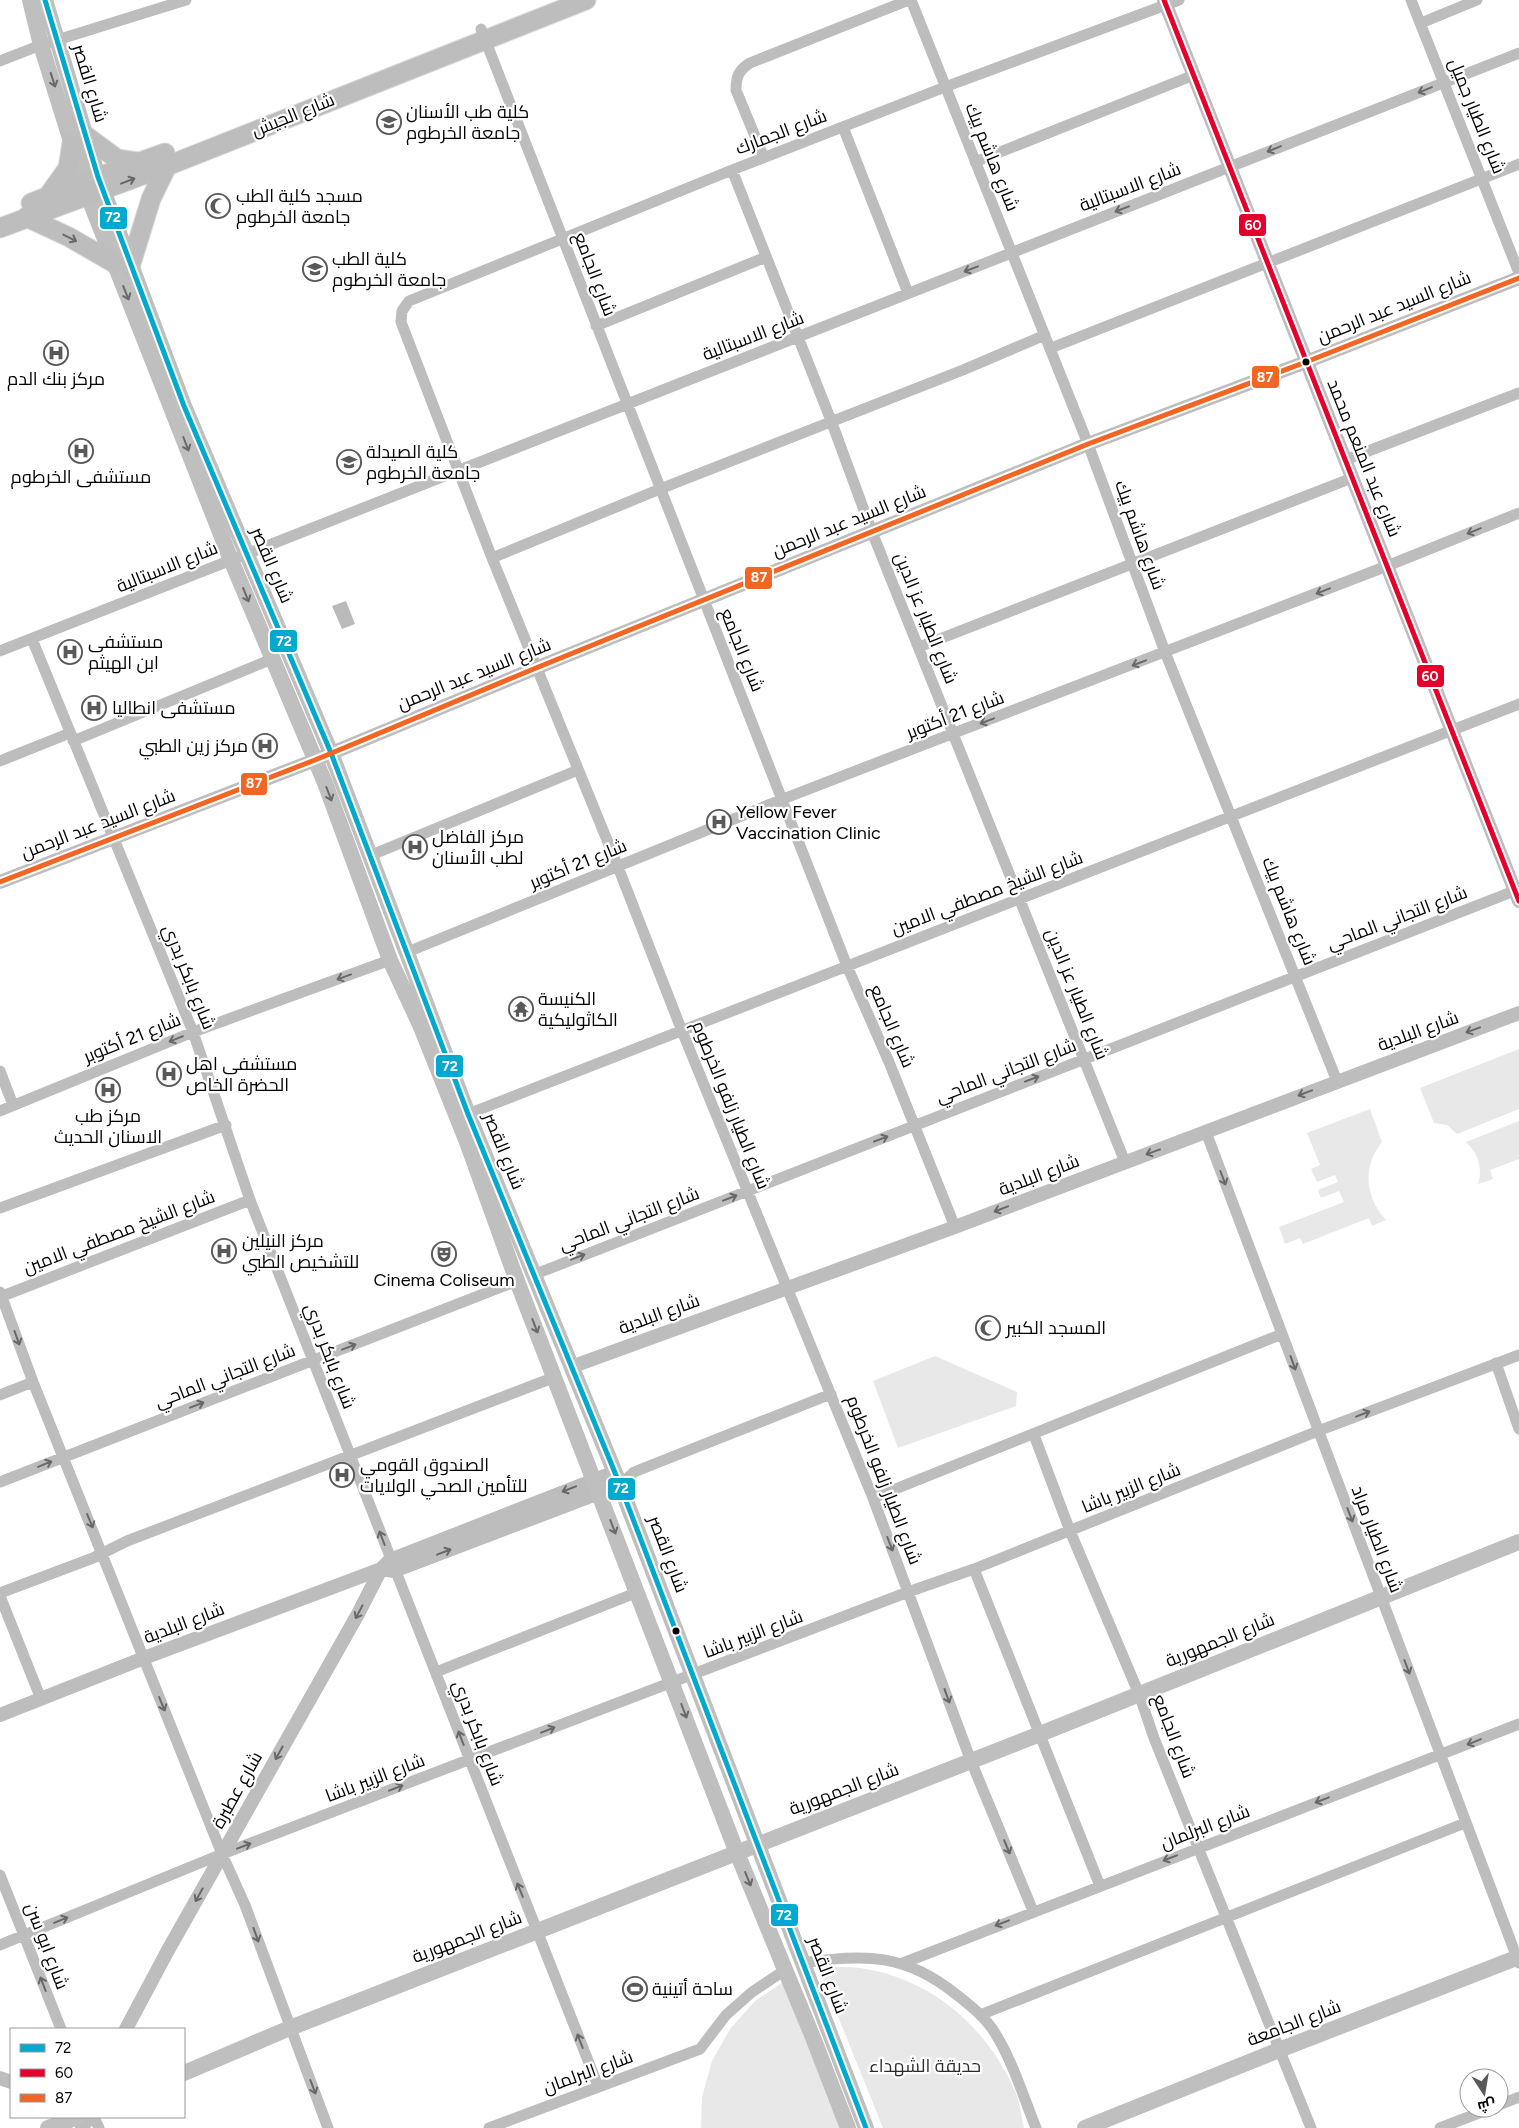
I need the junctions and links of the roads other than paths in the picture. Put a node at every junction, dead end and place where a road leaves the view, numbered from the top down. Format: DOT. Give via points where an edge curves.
graph roads {
  1 [pos="30,0"];
  2 [pos="45,0"];
  3 [pos="186,0"];
  4 [pos="557,0"];
  5 [pos="586,0"];
  6 [pos="910,0"];
  7 [pos="1179,0"];
  8 [pos="1411,0"];
  9 [pos="1477,0"];
  10 [pos="1165,3"];
  11 [pos="1420,23"];
  12 [pos="483,34"];
  13 [pos="49,43"];
  14 [pos="1519,53"];
  15 [pos="0,61"];
  16 [pos="1194,75"];
  17 [pos="1445,82"];
  18 [pos="945,87"];
  19 [pos="844,127"];
  20 [pos="79,140"];
  21 [pos="764,158"];
  22 [pos="140,162"];
  23 [pos="975,162"];
  24 [pos="1519,164"];
  25 [pos="167,166"];
  26 [pos="1230,167"];
  27 [pos="732,170"];
  28 [pos="1483,179"];
  29 [pos="93,186"];
  30 [pos="48,196"];
  31 [pos="0,215"];
  32 [pos="26,217"];
  33 [pos="0,228"];
  34 [pos="563,238"];
  35 [pos="1011,253"];
  36 [pos="766,256"];
  37 [pos="1268,264"];
  38 [pos="122,265"];
  39 [pos="1519,273"];
  40 [pos="1519,278"];
  41 [pos="908,293"];
  42 [pos="402,311"];
  43 [pos="596,326"];
  44 [pos="1045,335"];
  45 [pos="797,337"];
  46 [pos="1051,348"];
  47 [pos="1306,362"];
  48 [pos="1519,393"];
  49 [pos="627,404"];
  50 [pos="832,423"];
  51 [pos="1088,444"];
  52 [pos="1345,460"];
  53 [pos="458,471"];
  54 [pos="1352,478"];
  55 [pos="660,489"];
  56 [pos="1519,513"];
  57 [pos="872,532"];
  58 [pos="239,557"];
  59 [pos="492,558"];
  60 [pos="1132,562"];
  61 [pos="1387,566"];
  62 [pos="703,600"];
  63 [pos="32,639"];
  64 [pos="919,647"];
  65 [pos="0,651"];
  66 [pos="1165,652"];
  67 [pos="272,659"];
  68 [pos="536,668"];
  69 [pos="1519,704"];
  70 [pos="1452,730"];
  71 [pos="954,734"];
  72 [pos="72,737"];
  73 [pos="331,753"];
  74 [pos="315,760"];
  75 [pos="0,761"];
  76 [pos="578,770"];
  77 [pos="783,799"];
  78 [pos="1232,816"];
  79 [pos="112,838"];
  80 [pos="369,856"];
  81 [pos="618,867"];
  82 [pos="0,882"];
  83 [pos="1518,893"];
  84 [pos="1020,899"];
  85 [pos="405,954"];
  86 [pos="390,960"];
  87 [pos="847,966"];
  88 [pos="1296,976"];
  89 [pos="1519,1013"];
  90 [pos="682,1031"];
  91 [pos="193,1032"];
  92 [pos="1084,1059"];
  93 [pos="0,1071"];
  94 [pos="1336,1081"];
  95 [pos="13,1105"];
  96 [pos="0,1111"];
  97 [pos="468,1114"];
  98 [pos="226,1125"];
  99 [pos="914,1126"];
  100 [pos="1206,1132"];
  101 [pos="1125,1162"];
  102 [pos="747,1191"];
  103 [pos="250,1200"];
  104 [pos="0,1208"];
  105 [pos="955,1226"];
  106 [pos="533,1275"];
  107 [pos="518,1281"];
  108 [pos="787,1288"];
  109 [pos="1,1295"];
  110 [pos="1282,1334"];
  111 [pos="1519,1355"];
  112 [pos="313,1360"];
  113 [pos="1496,1363"];
  114 [pos="571,1366"];
  115 [pos="555,1377"];
  116 [pos="33,1382"];
  117 [pos="831,1394"];
  118 [pos="0,1395"];
  119 [pos="1519,1429"];
  120 [pos="1318,1431"];
  121 [pos="1034,1435"];
  122 [pos="350,1454"];
  123 [pos="62,1457"];
  124 [pos="618,1478"];
  125 [pos="0,1482"];
  126 [pos="597,1486"];
  127 [pos="873,1498"];
  128 [pos="1070,1531"];
  129 [pos="1519,1542"];
  130 [pos="103,1553"];
  131 [pos="389,1566"];
  132 [pos="974,1569"];
  133 [pos="638,1592"];
  134 [pos="908,1592"];
  135 [pos="0,1595"];
  136 [pos="1381,1596"];
  137 [pos="144,1658"];
  138 [pos="436,1672"];
  139 [pos="693,1676"];
  140 [pos="673,1684"];
  141 [pos="1139,1694"];
  142 [pos="41,1699"];
  143 [pos="0,1716"];
  144 [pos="1519,1724"];
  145 [pos="1040,1734"];
  146 [pos="1440,1755"];
  147 [pos="470,1760"];
  148 [pos="971,1761"];
  149 [pos="1465,1823"];
  150 [pos="756,1845"];
  151 [pos="1198,1848"];
  152 [pos="222,1854"];
  153 [pos="737,1854"];
  154 [pos="0,1875"];
  155 [pos="1100,1886"];
  156 [pos="1034,1911"];
  157 [pos="1227,1916"];
  158 [pos="537,1931"];
  159 [pos="24,1935"];
  160 [pos="0,1945"];
  161 [pos="1518,1959"];
  162 [pos="802,1962"];
  163 [pos="903,1963"];
  164 [pos="785,1970"];
  165 [pos="980,2015"];
  166 [pos="60,2028"];
  167 [pos="127,2028"];
  168 [pos="290,2028"];
  169 [pos="1279,2050"];
  170 [pos="185,2073"];
  171 [pos="598,2086"];
  172 [pos="75,2118"];
  173 [pos="1466,2118"];
  174 [pos="48,2128"];
  175 [pos="328,2128"];
  176 [pos="489,2128"];
  177 [pos="848,2128"];
  178 [pos="866,2128"];
  179 [pos="1036,2128"];
  180 [pos="1085,2128"];
  181 [pos="1311,2128"];
  182 [pos="1440,2128"];
  1 -- 13 [label="main road, شارع القصر"];
  2 -- 13 [label="main road, شارع القصر"];
  3 -- 13 [label="street"];
  4 -- 12 [label="highway, شارع الجيش"];
  5 -- 12 [label="highway, شارع الجيش"];
  6 -- 18 [label="street, شارع هاشم بيك"];
  6 -- 21 [label="street" via="741,69 736,79 736,90"];
  7 -- 10 [label="street, شارع الجمارك"];
  8 -- 11 [label="street, شارع الطيار جميل"];
  9 -- 11 [label="street"];
  10 -- 16 [label="street, شارع عبد المنعم محمد"];
  10 -- 18 [label="street, شارع الجمارك"];
  11 -- 17 [label="street, شارع الطيار جميل"];
  12 -- 22 [label="highway, شارع الجيش"];
  12 -- 25 [label="highway, شارع الجيش"];
  12 -- 34 [label="street, شارع الجامع"];
  13 -- 15 [label="street"];
  13 -- 20 [label="main road, شارع القصر"];
  14 -- 17 [label="street, شارع الاسبتالية"];
  16 -- 23 [label="street"];
  16 -- 26 [label="street, شارع عبد المنعم محمد"];
  17 -- 26 [label="street, شارع الاسبتالية, one-way"];
  17 -- 28 [label="street, شارع الطيار جميل"];
  18 -- 19 [label="street, شارع الجمارك"];
  18 -- 23 [label="street, شارع هاشم بيك"];
  19 -- 21 [label="street, شارع الجمارك"];
  19 -- 41 [label="street"];
  20 -- 22 [label="highway" via="116,159"];
  20 -- 29 [label="main road, شارع القصر"];
  20 -- 30 [label="highway" via="68,168"];
  21 -- 27 [label="street, شارع الجمارك"];
  22 -- 29 [label="highway, شارع الجيش"];
  23 -- 35 [label="street, شارع هاشم بيك"];
  24 -- 28 [label="street"];
  29 -- 25 [label="highway, شارع الجيش, one-way"];
  25 -- 38 [label="highway"];
  26 -- 35 [label="street, شارع الاسبتالية, one-way"];
  26 -- 37 [label="street, شارع عبد المنعم محمد"];
  27 -- 34 [label="street, شارع الجمارك"];
  27 -- 36 [label="street, شارع الطيار عز الدين"];
  28 -- 37 [label="street"];
  28 -- 39 [label="street, شارع الطيار جميل"];
  29 -- 30 [label="highway, شارع الجيش"];
  29 -- 32 [label="highway, شارع الجيش"];
  29 -- 38 [label="main road, شارع القصر"];
  30 -- 31 [label="highway, شارع الجيش"];
  32 -- 33 [label="highway, شارع الجيش"];
  32 -- 38 [label="highway, one-way"];
  34 -- 42 [label="street, شارع الجمارك" via="409,301"];
  34 -- 43 [label="street, شارع الجامع"];
  35 -- 41 [label="street, شارع الاسبتالية, one-way"];
  35 -- 44 [label="street, شارع هاشم بيك"];
  36 -- 43 [label="street"];
  36 -- 45 [label="street, شارع الطيار عز الدين"];
  37 -- 46 [label="street"];
  37 -- 47 [label="street, شارع عبد المنعم محمد"];
  38 -- 58 [label="main road, شارع القصر" via="184,406"];
  40 -- 47 [label="street, شارع السيد عبد الرحمن"];
  41 -- 45 [label="street, شارع الاسبتالية"];
  42 -- 53 [label="street, شارع الطيار زلفو الخرطوم" via="401,322"];
  43 -- 49 [label="street, شارع الجامع"];
  44 -- 46 [label="street, شارع هاشم بيك"];
  44 -- 50 [label="street"];
  45 -- 49 [label="street, شارع الاسبتالية"];
  45 -- 50 [label="street, شارع الطيار عز الدين"];
  46 -- 51 [label="street, شارع هاشم بيك"];
  47 -- 51 [label="street, شارع السيد عبد الرحمن"];
  47 -- 52 [label="street, شارع عبد المنعم محمد"];
  48 -- 52 [label="street"];
  49 -- 53 [label="street, شارع الاسبتالية"];
  49 -- 55 [label="street, شارع الجامع"];
  50 -- 55 [label="street"];
  50 -- 57 [label="street, شارع الطيار عز الدين"];
  51 -- 57 [label="street, شارع السيد عبد الرحمن"];
  51 -- 60 [label="street, شارع هاشم بيك"];
  52 -- 54 [label="street, شارع عبد المنعم محمد"];
  53 -- 58 [label="street, شارع الاسبتالية"];
  53 -- 59 [label="street, شارع الطيار زلفو الخرطوم"];
  54 -- 60 [label="street"];
  54 -- 61 [label="street, شارع عبد المنعم محمد"];
  55 -- 59 [label="street"];
  55 -- 62 [label="street, شارع الجامع"];
  56 -- 61 [label="street, شارع 21 أكتوبر, one-way"];
  57 -- 62 [label="street, شارع السيد عبد الرحمن"];
  57 -- 64 [label="street, شارع الطيار عز الدين"];
  58 -- 63 [label="street, شارع الاسبتالية"];
  58 -- 67 [label="main road, شارع القصر, one-way"];
  58 -- 73 [label="main road, شارع القصر"];
  59 -- 68 [label="street, شارع الطيار زلفو الخرطوم"];
  60 -- 64 [label="street"];
  60 -- 66 [label="street, شارع هاشم بيك"];
  61 -- 66 [label="street, شارع 21 أكتوبر, one-way"];
  61 -- 70 [label="street, شارع عبد المنعم محمد"];
  62 -- 68 [label="street, شارع السيد عبد الرحمن"];
  62 -- 77 [label="street, شارع الجامع"];
  63 -- 65 [label="street, شارع الاسبتالية"];
  63 -- 72 [label="street, شارع بابكر بدري"];
  64 -- 71 [label="street, شارع الطيار عز الدين"];
  66 -- 71 [label="street, شارع 21 أكتوبر, one-way"];
  66 -- 78 [label="street, شارع هاشم بيك"];
  67 -- 72 [label="street"];
  67 -- 74 [label="main road, شارع القصر"];
  68 -- 73 [label="street, شارع السيد عبد الرحمن"];
  68 -- 76 [label="street, شارع الطيار زلفو الخرطوم"];
  69 -- 70 [label="street, شارع الشيخ مصطفي الامين"];
  70 -- 78 [label="street, شارع الشيخ مصطفي الامين"];
  70 -- 83 [label="street, شارع عبد المنعم محمد"];
  71 -- 77 [label="street, شارع 21 أكتوبر"];
  71 -- 84 [label="street, شارع الطيار عز الدين"];
  72 -- 75 [label="street"];
  72 -- 79 [label="street, شارع بابكر بدري"];
  73 -- 74 [label="street, شارع السيد عبد الرحمن"];
  73 -- 80 [label="main road, شارع القصر"];
  74 -- 79 [label="street, شارع السيد عبد الرحمن"];
  74 -- 86 [label="main road, شارع القصر, one-way"];
  76 -- 80 [label="street"];
  76 -- 81 [label="street, شارع الطيار زلفو الخرطوم"];
  77 -- 81 [label="street, شارع 21 أكتوبر"];
  77 -- 87 [label="street, شارع الجامع"];
  78 -- 84 [label="street, شارع الشيخ مصطفي الامين"];
  78 -- 88 [label="street, شارع هاشم بيك"];
  79 -- 82 [label="street, شارع السيد عبد الرحمن"];
  79 -- 91 [label="street, شارع بابكر بدري"];
  80 -- 85 [label="main road, شارع القصر"];
  81 -- 85 [label="street, شارع 21 أكتوبر"];
  81 -- 90 [label="street, شارع الطيار زلفو الخرطوم"];
  83 -- 88 [label="street, شارع التجاني الماحي"];
  84 -- 87 [label="street, شارع الشيخ مصطفي الامين"];
  84 -- 92 [label="street, شارع الطيار عز الدين"];
  85 -- 97 [label="main road, شارع القصر"];
  86 -- 91 [label="street, شارع 21 أكتوبر, one-way"];
  86 -- 107 [label="main road, شارع القصر" via="464,1134"];
  87 -- 90 [label="street, شارع الشيخ مصطفي الامين"];
  87 -- 99 [label="street, شارع الجامع"];
  88 -- 92 [label="street, شارع التجاني الماحي"];
  88 -- 94 [label="street, شارع هاشم بيك"];
  89 -- 94 [label="street, شارع البلدية, one-way"];
  90 -- 97 [label="street, شارع الشيخ مصطفي الامين"];
  90 -- 102 [label="street, شارع الطيار زلفو الخرطوم"];
  91 -- 95 [label="street, شارع 21 أكتوبر, one-way"];
  91 -- 98 [label="street, شارع بابكر بدري"];
  99 -- 92 [label="street, شارع التجاني الماحي, one-way"];
  92 -- 101 [label="street, شارع الطيار عز الدين"];
  93 -- 95 [label="street"];
  94 -- 100 [label="street, شارع البلدية, one-way"];
  95 -- 96 [label="street, شارع 21 أكتوبر"];
  97 -- 106 [label="main road, شارع القصر"];
  98 -- 103 [label="street, شارع بابكر بدري"];
  98 -- 104 [label="street"];
  102 -- 99 [label="street, شارع التجاني الماحي, one-way"];
  99 -- 105 [label="street, شارع الجامع"];
  100 -- 101 [label="street, شارع البلدية, one-way"];
  100 -- 110 [label="street, شارع الطيار مراد, one-way"];
  101 -- 105 [label="street, شارع البلدية, one-way"];
  106 -- 102 [label="street, شارع التجاني الماحي, one-way"];
  102 -- 108 [label="street, شارع الطيار زلفو الخرطوم"];
  103 -- 109 [label="street, شارع الشيخ مصطفي الامين"];
  103 -- 112 [label="street, شارع بابكر بدري"];
  105 -- 108 [label="street, شارع البلدية"];
  106 -- 114 [label="main road, شارع القصر"];
  112 -- 107 [label="street, شارع التجاني الماحي, one-way"];
  107 -- 115 [label="main road, شارع القصر, one-way"];
  108 -- 114 [label="street, شارع البلدية"];
  108 -- 117 [label="street, شارع الطيار زلفو الخرطوم"];
  109 -- 116 [label="street, one-way"];
  110 -- 120 [label="street, شارع الطيار مراد, one-way"];
  110 -- 121 [label="street"];
  111 -- 113 [label="street, شارع الزبير باشا"];
  112 -- 122 [label="street, شارع بابكر بدري"];
  123 -- 112 [label="street, شارع التجاني الماحي, one-way"];
  113 -- 119 [label="street"];
  120 -- 113 [label="street, شارع الزبير باشا, one-way"];
  114 -- 124 [label="main road, شارع القصر"];
  115 -- 122 [label="street"];
  115 -- 126 [label="main road, شارع القصر"];
  116 -- 118 [label="street"];
  116 -- 123 [label="street"];
  117 -- 124 [label="street, شارع البلدية"];
  117 -- 127 [label="street, شارع الطيار زلفو الخرطوم"];
  120 -- 128 [label="street, شارع الزبير باشا"];
  120 -- 136 [label="street, شارع الطيار مراد, one-way"];
  121 -- 127 [label="street"];
  121 -- 128 [label="street, شارع الجامع"];
  122 -- 130 [label="street"];
  131 -- 122 [label="street, شارع بابكر بدري, one-way"];
  125 -- 123 [label="street, شارع التجاني الماحي, one-way"];
  123 -- 130 [label="street, one-way"];
  124 -- 126 [label="street, شارع البلدية"];
  124 -- 139 [label="main road, شارع القصر"];
  126 -- 131 [label="street, شارع البلدية"];
  126 -- 133 [label="main road, شارع القصر, one-way"];
  127 -- 134 [label="street, شارع الطيار زلفو الخرطوم, one-way"];
  128 -- 132 [label="street, شارع الزبير باشا"];
  128 -- 141 [label="street, شارع الجامع"];
  129 -- 136 [label="main road, شارع الجمهورية"];
  130 -- 135 [label="street"];
  130 -- 137 [label="street"];
  131 -- 137 [label="street, شارع البلدية"];
  131 -- 138 [label="street, شارع بابكر بدري"];
  131 -- 152 [label="street, شارع عطبرة, one-way" via="358,1614"];
  132 -- 134 [label="street, شارع الزبير باشا"];
  132 -- 145 [label="street"];
  133 -- 138 [label="street"];
  133 -- 140 [label="main road, شارع القصر"];
  134 -- 139 [label="street, شارع الزبير باشا"];
  134 -- 148 [label="street, شارع الطيار زلفو الخرطوم, one-way"];
  135 -- 142 [label="street"];
  136 -- 141 [label="main road, شارع الجمهورية"];
  136 -- 146 [label="street, شارع الطيار مراد, one-way"];
  137 -- 142 [label="street, شارع البلدية"];
  137 -- 152 [label="street, one-way"];
  147 -- 138 [label="street, شارع بابكر بدري, one-way"];
  139 -- 140 [label="street, شارع الزبير باشا"];
  139 -- 150 [label="main road, شارع القصر"];
  147 -- 140 [label="street, شارع الزبير باشا, one-way"];
  140 -- 153 [label="main road, شارع القصر, one-way"];
  141 -- 145 [label="main road, شارع الجمهورية"];
  141 -- 151 [label="street, شارع الجامع"];
  142 -- 143 [label="street, شارع البلدية"];
  144 -- 146 [label="street, شارع البرلمان, one-way"];
  145 -- 148 [label="main road, شارع الجمهورية"];
  145 -- 155 [label="street"];
  146 -- 149 [label="street, شارع الطيار مراد"];
  146 -- 151 [label="street, شارع البرلمان, one-way"];
  152 -- 147 [label="street, شارع الزبير باشا, one-way"];
  158 -- 147 [label="street, شارع بابكر بدري, one-way"];
  148 -- 150 [label="main road, شارع الجمهورية"];
  148 -- 156 [label="street, شارع الطيار زلفو الخرطوم, one-way"];
  149 -- 157 [label="street"];
  149 -- 161 [label="street, شارع الطيار مراد"];
  150 -- 153 [label="main road, شارع الجمهورية"];
  150 -- 162 [label="main road, شارع القصر"];
  151 -- 155 [label="street, شارع البرلمان, one-way"];
  151 -- 157 [label="street, شارع الجامع"];
  159 -- 152 [label="street, شارع الزبير باشا, one-way"];
  152 -- 167 [label="street, شارع عطبرة, one-way"];
  152 -- 168 [label="street, one-way" via="245,1905"];
  153 -- 158 [label="main road, شارع الجمهورية"];
  153 -- 164 [label="main road, شارع القصر, one-way"];
  154 -- 159 [label="street, شارع ابو سن"];
  155 -- 156 [label="street, شارع البرلمان"];
  156 -- 163 [label="street, شارع البرلمان, one-way"];
  157 -- 165 [label="street"];
  157 -- 169 [label="street, شارع الجامع"];
  158 -- 168 [label="main road, شارع الجمهورية"];
  171 -- 158 [label="street, شارع بابكر بدري, one-way"];
  159 -- 160 [label="street, شارع الزبير باشا"];
  166 -- 159 [label="street, شارع ابو سن, one-way"];
  161 -- 169 [label="main road, شارع الجامعة"];
  162 -- 163 [label="street" via="878,1958"];
  162 -- 178 [label="main road, شارع القصر"];
  163 -- 165 [label="street" via="951,1990"];
  164 -- 171 [label="street, شارع البرلمان" via="752,1992 726,2015 700,2049"];
  164 -- 177 [label="main road, شارع القصر"];
  165 -- 179 [label="street" via="994,2031 1006,2054"];
  168 -- 170 [label="main road, شارع الجمهورية"];
  168 -- 175 [label="street, one-way"];
  169 -- 180 [label="main road, شارع الجامعة"];
  169 -- 181 [label="street, شارع الجامع"];
  171 -- 176 [label="street, شارع البرلمان"];
  172 -- 174 [label="main road"];
  173 -- 182 [label="street"];
}
